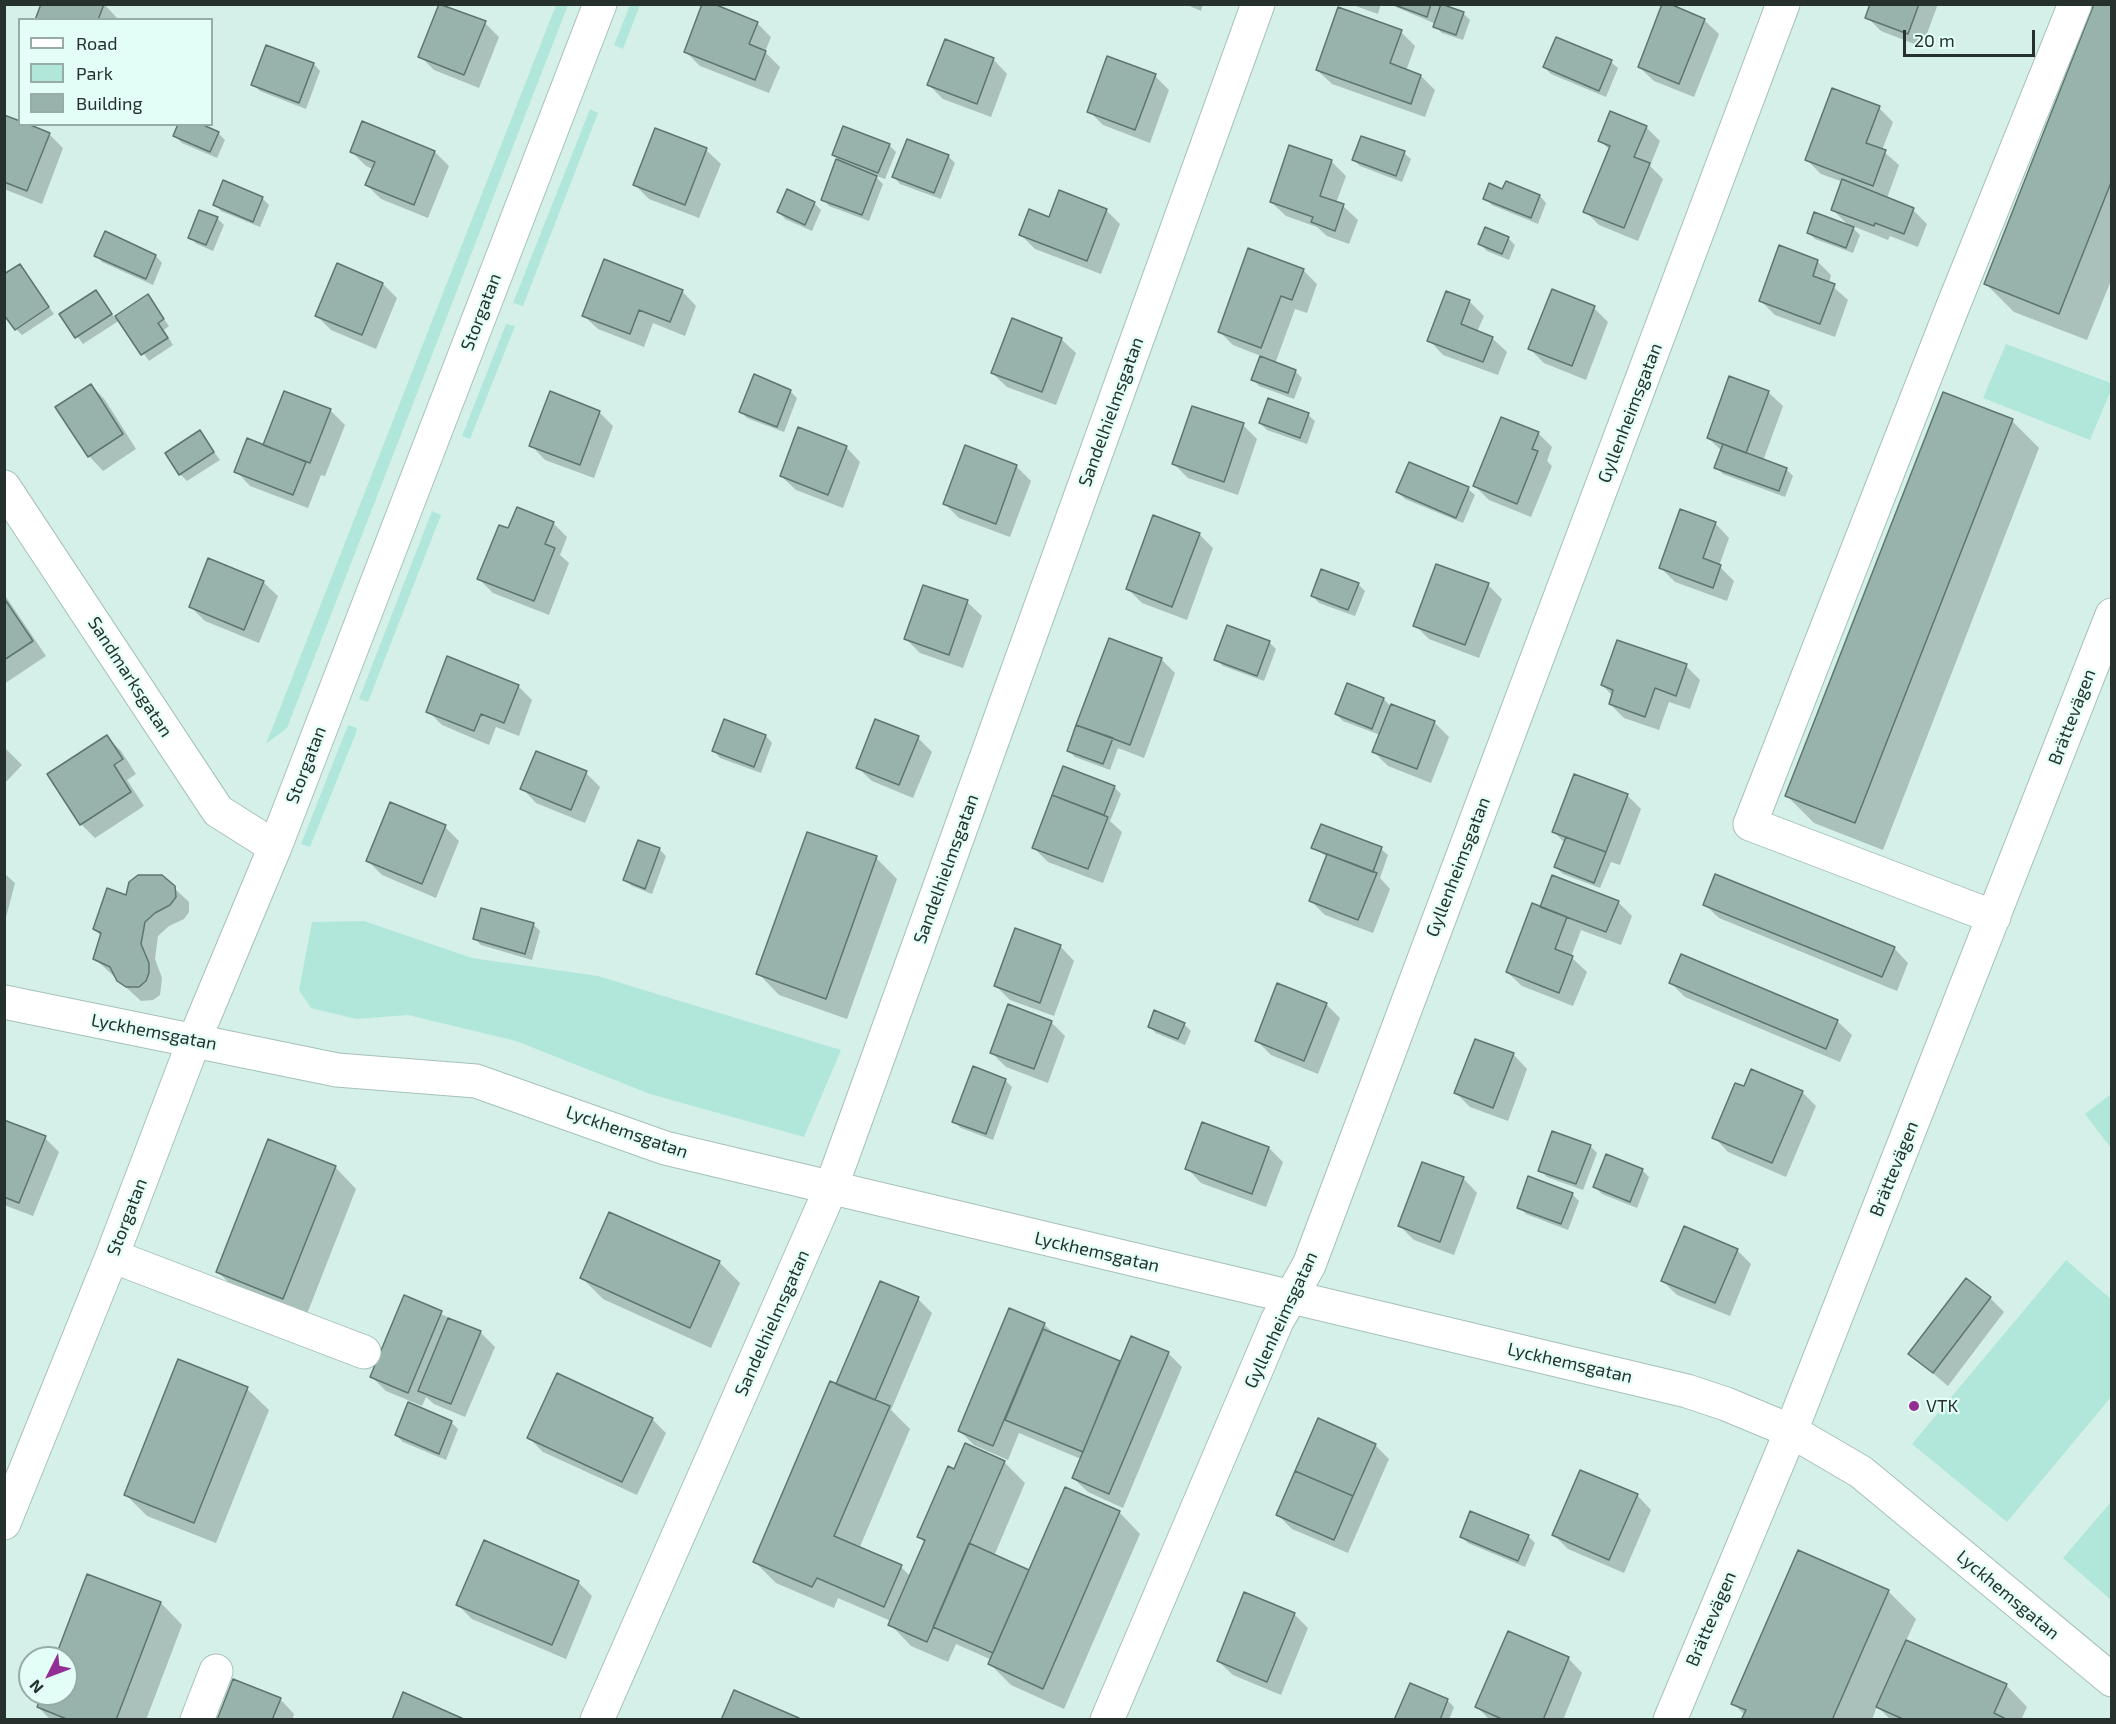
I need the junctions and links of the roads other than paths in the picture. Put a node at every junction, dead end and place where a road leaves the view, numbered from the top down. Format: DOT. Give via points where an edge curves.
graph roads {
  1 [pos="600,4"];
  2 [pos="1258,4"];
  3 [pos="1784,4"];
  4 [pos="2075,4"];
  5 [pos="4,488"];
  6 [pos="2112,615"];
  7 [pos="275,847"];
  8 [pos="1994,917"];
  9 [pos="4,1002"];
  10 [pos="194,1041"];
  11 [pos="831,1188"];
  12 [pos="112,1256"];
  13 [pos="1290,1298"];
  14 [pos="363,1352"];
  15 [pos="1791,1431"];
  16 [pos="4,1523"];
  17 [pos="216,1671"];
  18 [pos="2112,1680"];
  19 [pos="196,1719"];
  20 [pos="597,1719"];
  21 [pos="1107,1719"];
  22 [pos="1670,1719"];
  1 -- 7 [label="street, Storgatan"];
  2 -- 11 [label="street, Sandelhielmsgatan"];
  3 -- 13 [label="street, Gyllenheimsgatan" via="1309,1265"];
  4 -- 8 [label="street" via="1750,824"];
  5 -- 7 [label="street, Sandmarksgatan" via="218,811"];
  6 -- 8 [label="street, Brättevägen"];
  7 -- 10 [label="street, Storgatan"];
  8 -- 15 [label="street, Brättevägen"];
  9 -- 10 [label="street, Lyckhemsgatan"];
  10 -- 11 [label="street, Lyckhemsgatan" via="337,1070 476,1081 665,1148"];
  10 -- 12 [label="street, Storgatan"];
  11 -- 13 [label="street, Lyckhemsgatan"];
  11 -- 20 [label="street, Sandelhielmsgatan"];
  12 -- 14 [label="street"];
  12 -- 16 [label="street, Storgatan"];
  13 -- 15 [label="street, Lyckhemsgatan" via="1687,1391"];
  13 -- 21 [label="street, Gyllenheimsgatan"];
  15 -- 18 [label="street, Lyckhemsgatan" via="1860,1472"];
  15 -- 22 [label="street, Brättevägen"];
  17 -- 19 [label="street"];
}
